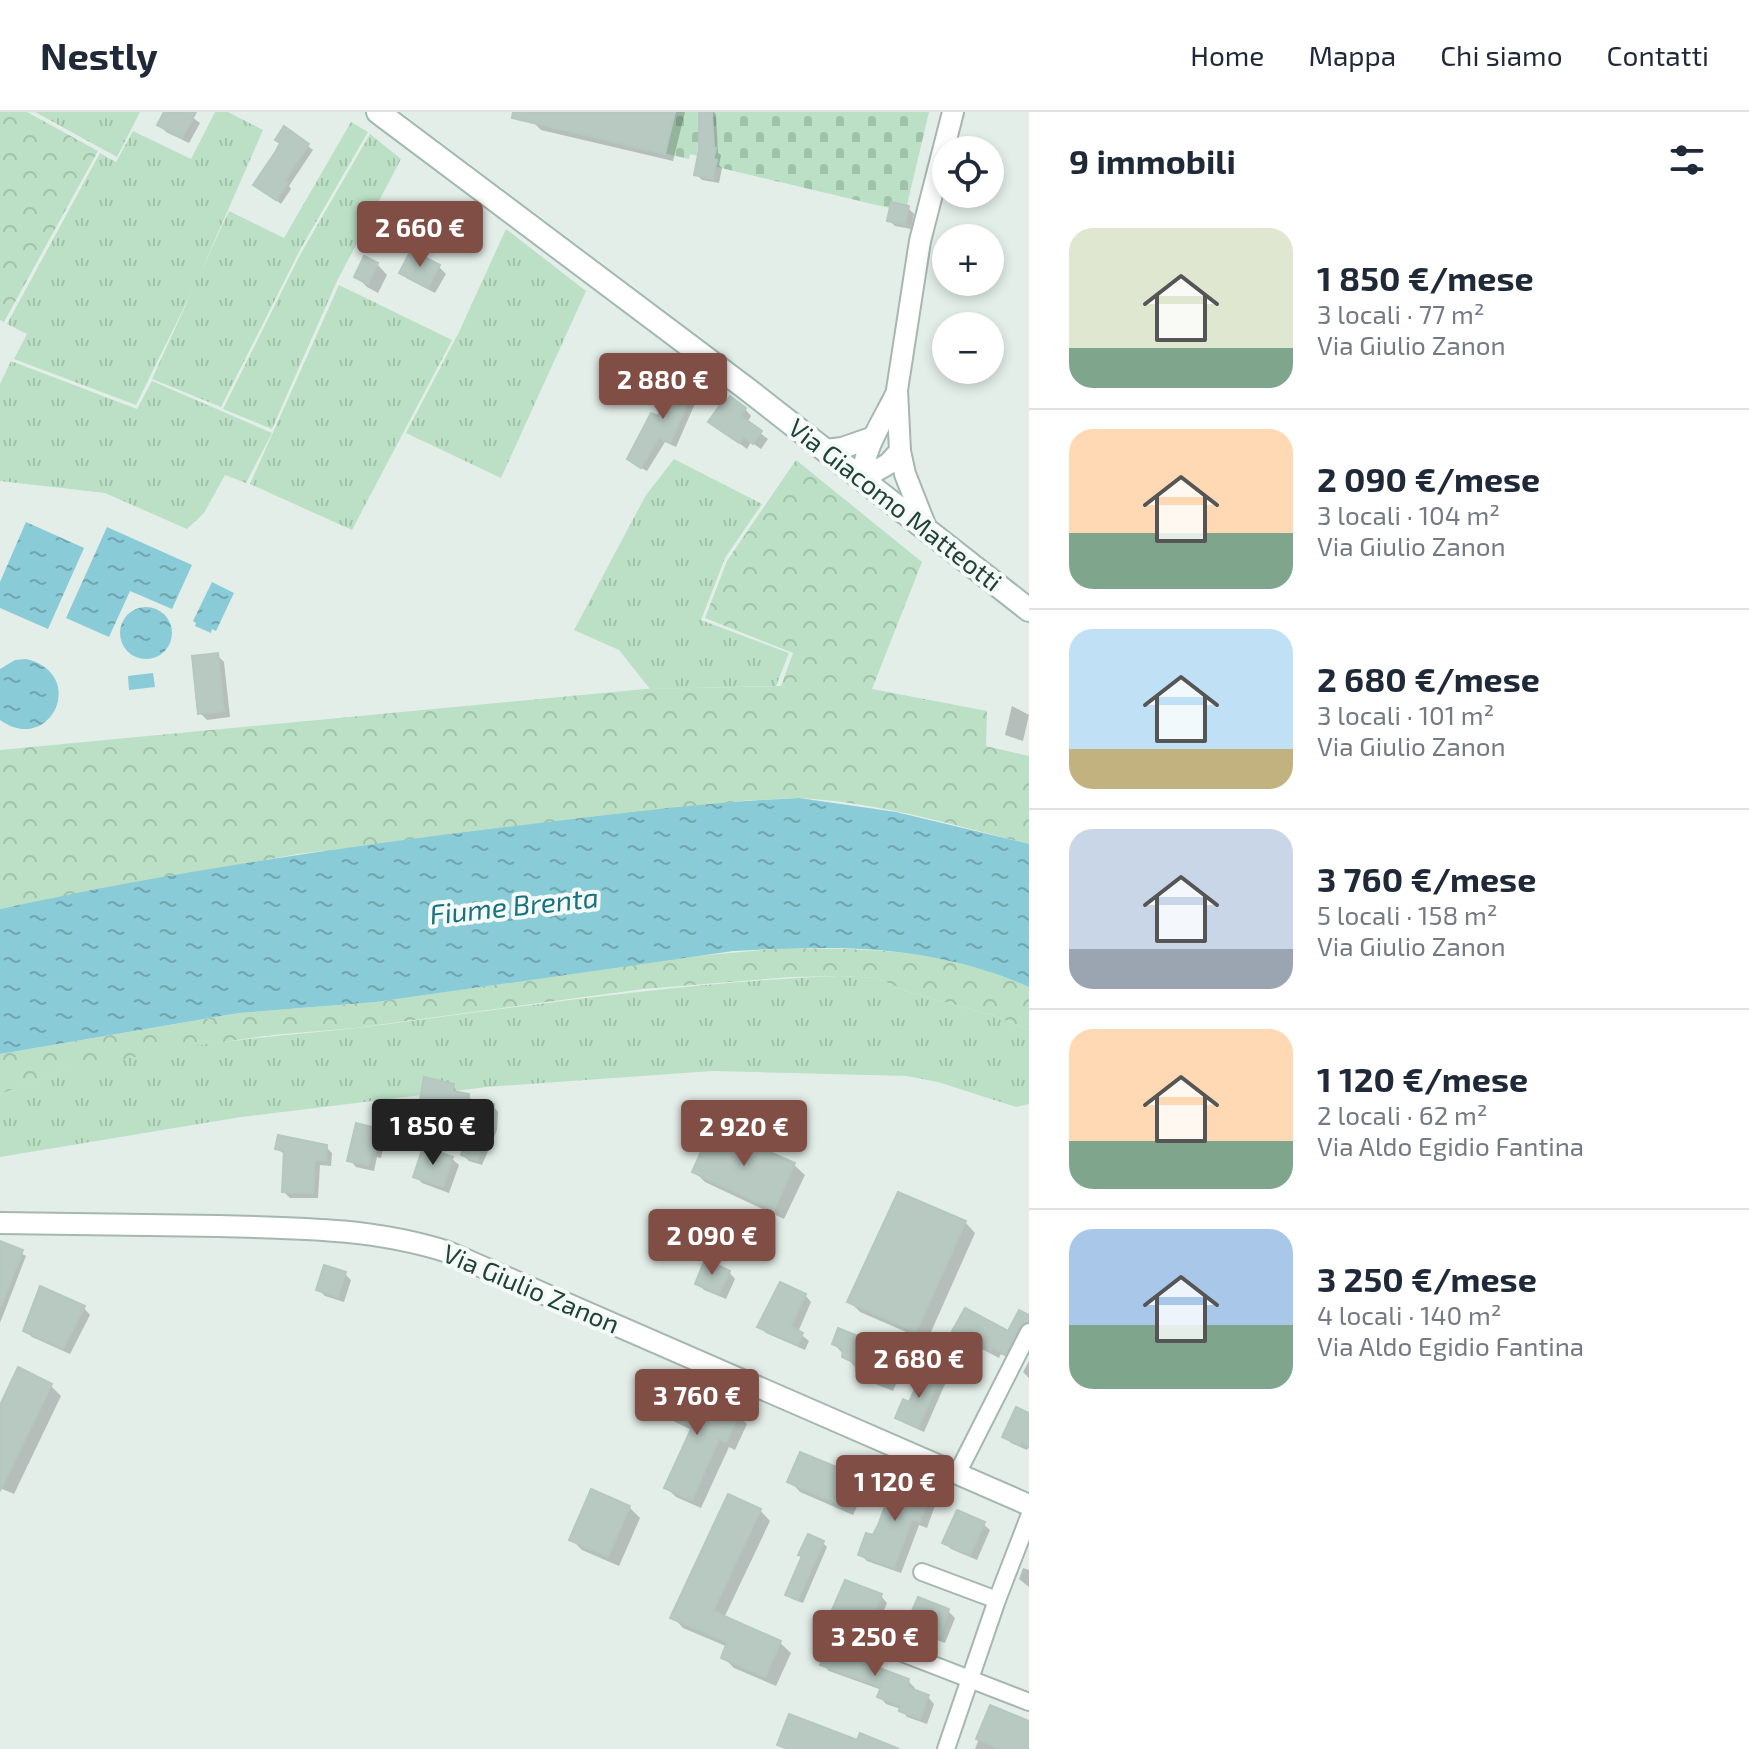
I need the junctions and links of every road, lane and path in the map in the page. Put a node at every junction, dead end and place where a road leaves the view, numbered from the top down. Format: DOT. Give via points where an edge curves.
graph roads {
  1 [pos="378,112"];
  2 [pos="953,112"];
  3 [pos="897,390"];
  4 [pos="871,438"];
  5 [pos="826,450"];
  6 [pos="900,451"];
  7 [pos="862,479"];
  8 [pos="927,530"];
  9 [pos="1029,610"];
  10 [pos="0,1223"];
  11 [pos="1029,1332"];
  12 [pos="957,1474"];
  13 [pos="1029,1505"];
  14 [pos="1029,1517"];
  15 [pos="922,1572"];
  16 [pos="997,1600"];
  17 [pos="892,1649"];
  18 [pos="969,1679"];
  19 [pos="1029,1702"];
  20 [pos="946,1749"];
  1 -- 5 [label="main road, Via Giacomo Matteotti"];
  2 -- 3 [label="street" via="920,241"];
  3 -- 4 [label="street"];
  3 -- 6 [label="street"];
  4 -- 5 [label="street"];
  4 -- 7 [label="street"];
  5 -- 7 [label="main road, Via Giacomo Matteotti"];
  6 -- 7 [label="street"];
  6 -- 8 [label="street"];
  7 -- 8 [label="main road, Via Giacomo Matteotti"];
  8 -- 9 [label="main road, Via Giacomo Matteotti"];
  10 -- 12 [label="street, Via Giulio Zanon" via="299,1228 412,1240"];
  11 -- 12 [label="street"];
  12 -- 13 [label="street, Via Giulio Zanon"];
  14 -- 16 [label="street"];
  15 -- 16 [label="street"];
  16 -- 18 [label="street"];
  17 -- 18 [label="street"];
  18 -- 19 [label="street"];
  18 -- 20 [label="street"];
}
